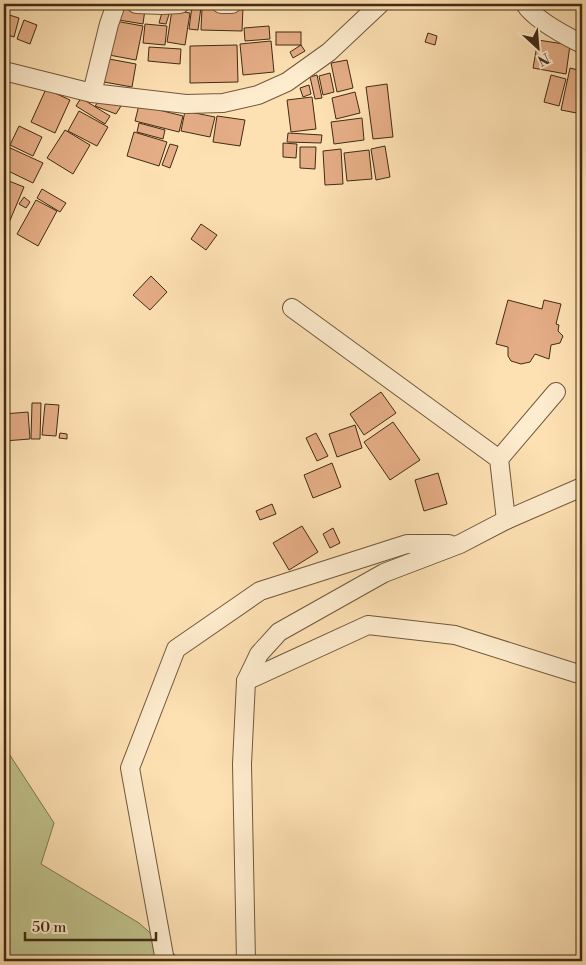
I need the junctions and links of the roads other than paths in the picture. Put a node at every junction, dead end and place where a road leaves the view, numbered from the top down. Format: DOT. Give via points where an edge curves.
graph roads {
  1 [pos="116,4"];
  2 [pos="136,4"];
  3 [pos="180,4"];
  4 [pos="221,4"];
  5 [pos="232,4"];
  6 [pos="380,4"];
  7 [pos="524,4"];
  8 [pos="582,44"];
  9 [pos="4,71"];
  10 [pos="92,93"];
  11 [pos="292,308"];
  12 [pos="556,392"];
  13 [pos="499,459"];
  14 [pos="582,487"];
  15 [pos="506,520"];
  16 [pos="460,544"];
  17 [pos="582,676"];
  18 [pos="246,681"];
  19 [pos="165,961"];
  20 [pos="246,961"];
  1 -- 10 [label="street"];
  2 -- 3 [label="street"];
  4 -- 5 [label="street"];
  6 -- 10 [label="street" via="329,52 287,82 258,95 223,103 186,104"];
  7 -- 8 [label="street" via="548,24"];
  9 -- 10 [label="street"];
  11 -- 13 [label="street"];
  12 -- 13 [label="street"];
  13 -- 15 [label="street"];
  14 -- 15 [label="street"];
  15 -- 16 [label="street"];
  16 -- 18 [label="street" via="384,573 279,632 259,654"];
  16 -- 19 [label="street" via="407,544 260,591 176,649 130,768"];
  17 -- 18 [label="street" via="455,635 368,625"];
  18 -- 20 [label="street" via="242,764"];
}
